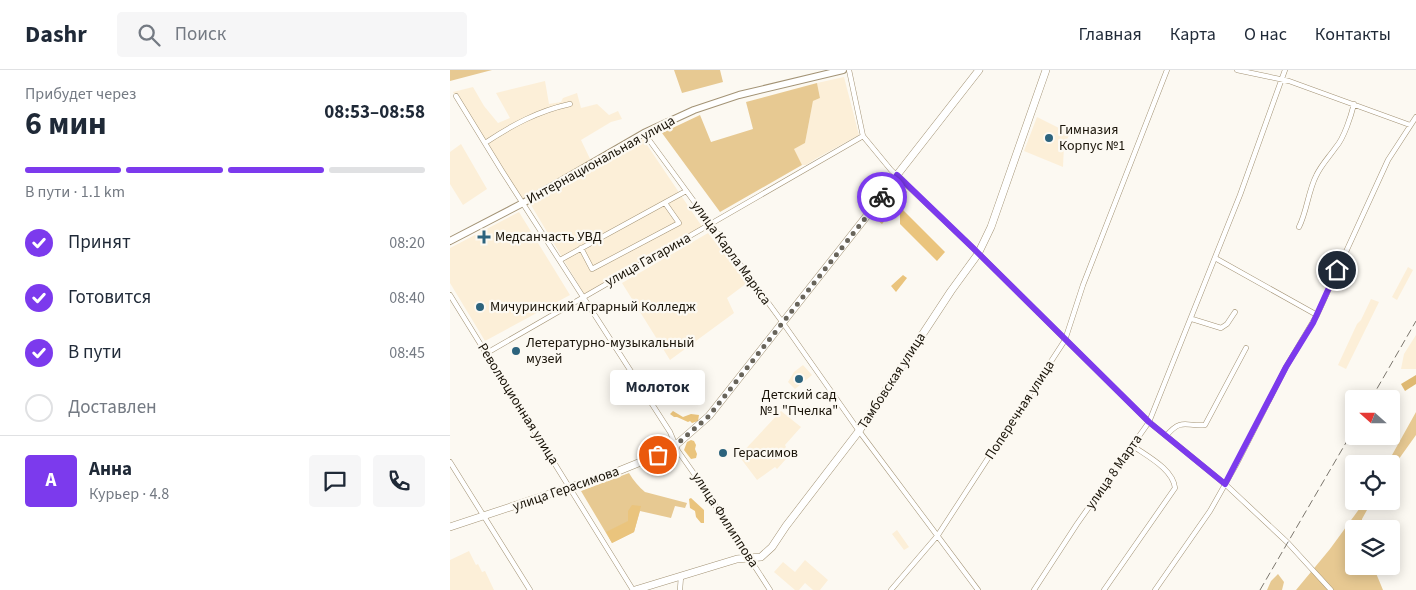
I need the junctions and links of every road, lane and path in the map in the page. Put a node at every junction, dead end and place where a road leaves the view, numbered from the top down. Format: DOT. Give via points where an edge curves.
graph roads {
  1 [pos="843,70"];
  2 [pos="849,70"];
  3 [pos="979,70"];
  4 [pos="1046,70"];
  5 [pos="1167,70"];
  6 [pos="1237,70"];
  7 [pos="1286,70"];
  8 [pos="1282,80"];
  9 [pos="456,96"];
  10 [pos="570,104"];
  11 [pos="1354,104"];
  12 [pos="1416,117"];
  13 [pos="1410,125"];
  14 [pos="644,133"];
  15 [pos="863,136"];
  16 [pos="485,143"];
  17 [pos="897,175"];
  18 [pos="686,191"];
  19 [pos="523,203"];
  20 [pos="665,203"];
  21 [pos="710,224"];
  22 [pos="1299,227"];
  23 [pos="450,241"];
  24 [pos="581,248"];
  25 [pos="978,254"];
  26 [pos="1215,258"];
  27 [pos="560,260"];
  28 [pos="450,295"];
  29 [pos="583,297"];
  30 [pos="1235,312"];
  31 [pos="1317,315"];
  32 [pos="1192,319"];
  33 [pos="783,323"];
  34 [pos="1065,340"];
  35 [pos="1246,348"];
  36 [pos="485,354"];
  37 [pos="1149,422"];
  38 [pos="859,431"];
  39 [pos="1166,436"];
  40 [pos="675,446"];
  41 [pos="1133,446"];
  42 [pos="450,462"];
  43 [pos="1225,484"];
  44 [pos="569,487"];
  45 [pos="484,516"];
  46 [pos="450,527"];
  47 [pos="938,535"];
  48 [pos="750,557"];
  49 [pos="682,576"];
  50 [pos="530,590"];
  51 [pos="634,590"];
  52 [pos="680,590"];
  53 [pos="770,590"];
  54 [pos="891,590"];
  55 [pos="978,590"];
  56 [pos="1034,590"];
  57 [pos="1104,590"];
  58 [pos="1155,590"];
  59 [pos="1331,590"];
  1 -- 14 [label="main road, Интернациональная улица" via="739,95 694,110"];
  2 -- 15 [label="street"];
  3 -- 17 [label="main road, улица Герасимова"];
  4 -- 25 [label="main road, Тамбовская улица" via="991,227"];
  5 -- 34 [label="street, Поперечная улица" via="1083,285"];
  6 -- 8 [label="street"];
  7 -- 8 [label="street, улица 8 Марта"];
  8 -- 11 [label="street"];
  8 -- 26 [label="street, улица 8 Марта"];
  9 -- 16 [label="street, улица Филиппова"];
  10 -- 16 [label="street" via="534,115"];
  11 -- 13 [label="street"];
  11 -- 22 [label="street" via="1337,146 1315,176"];
  12 -- 13 [label="street"];
  13 -- 31 [label="street" via="1388,160"];
  14 -- 18 [label="street, улица Карла Маркса"];
  14 -- 19 [label="main road, Интернациональная улица"];
  15 -- 17 [label="street"];
  15 -- 21 [label="street, улица Гагарина"];
  16 -- 19 [label="street, улица Филиппова"];
  17 -- 25 [label="street"];
  17 -- 33 [label="main road, улица Герасимова"];
  18 -- 20 [label="street"];
  18 -- 21 [label="street, улица Карла Маркса"];
  19 -- 23 [label="main road, Интернациональная улица"];
  19 -- 27 [label="street, улица Филиппова"];
  20 -- 24 [label="street"];
  20 -- 24 [label="street" via="679,223 592,269"];
  21 -- 29 [label="street, улица Гагарина"];
  21 -- 33 [label="street, улица Карла Маркса"];
  24 -- 27 [label="street"];
  25 -- 34 [label="street"];
  25 -- 38 [label="main road, Тамбовская улица"];
  26 -- 31 [label="street"];
  26 -- 32 [label="street, улица 8 Марта"];
  27 -- 29 [label="street, улица Филиппова"];
  28 -- 36 [label="street, Революционная улица"];
  29 -- 36 [label="street, улица Гагарина"];
  29 -- 40 [label="street, улица Филиппова" via="670,432"];
  30 -- 32 [label="street" via="1221,328"];
  31 -- 43 [label="street"];
  32 -- 37 [label="street, улица 8 Марта"];
  33 -- 38 [label="street, улица Карла Маркса"];
  33 -- 40 [label="main road, улица Герасимова" via="709,416"];
  34 -- 37 [label="street"];
  34 -- 47 [label="street, Поперечная улица"];
  35 -- 39 [label="street" via="1205,425 1177,426"];
  36 -- 44 [label="street, Революционная улица"];
  37 -- 39 [label="street"];
  37 -- 41 [label="street, улица 8 Марта"];
  38 -- 47 [label="street, улица Карла Маркса"];
  38 -- 48 [label="main road, Тамбовская улица" via="772,548 761,557"];
  39 -- 43 [label="street"];
  40 -- 44 [label="main road, улица Герасимова" via="616,472"];
  40 -- 48 [label="street, улица Филиппова"];
  41 -- 56 [label="street, улица 8 Марта"];
  41 -- 57 [label="street" via="1168,474 1175,488"];
  42 -- 45 [label="street"];
  43 -- 58 [label="street"];
  43 -- 59 [label="street" via="1288,543"];
  44 -- 45 [label="main road, улица Герасимова"];
  44 -- 51 [label="street, Революционная улица"];
  45 -- 46 [label="main road, улица Герасимова"];
  45 -- 50 [label="street"];
  47 -- 54 [label="street, Поперечная улица"];
  47 -- 55 [label="street, улица Карла Маркса"];
  48 -- 49 [label="main road, Тамбовская улица"];
  48 -- 53 [label="street, улица Филиппова"];
  49 -- 51 [label="main road, Тамбовская улица"];
  49 -- 52 [label="street"];
}
